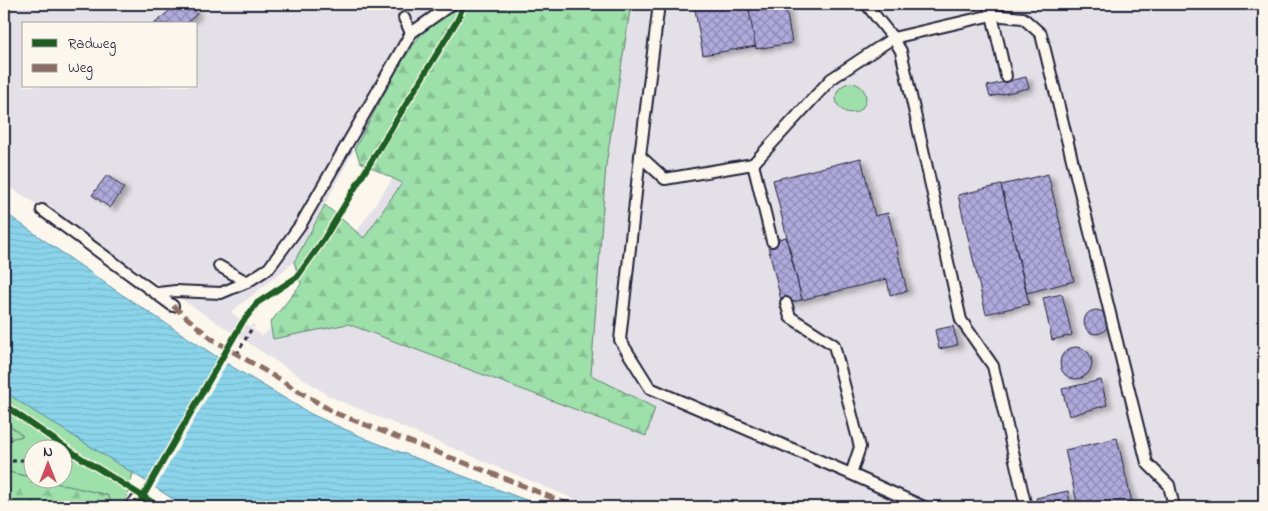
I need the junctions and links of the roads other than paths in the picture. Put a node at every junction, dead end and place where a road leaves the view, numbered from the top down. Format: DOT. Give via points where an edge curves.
graph roads {
  1 [pos="452,4"];
  2 [pos="659,4"];
  3 [pos="866,4"];
  4 [pos="988,4"];
  5 [pos="992,15"];
  6 [pos="404,18"];
  7 [pos="411,33"];
  8 [pos="893,38"];
  9 [pos="1006,76"];
  10 [pos="640,156"];
  11 [pos="753,164"];
  12 [pos="42,210"];
  13 [pos="772,241"];
  14 [pos="219,266"];
  15 [pos="247,282"];
  16 [pos="158,293"];
  17 [pos="786,303"];
  18 [pos="173,306"];
  19 [pos="851,474"];
  20 [pos="924,507"];
  21 [pos="1026,507"];
  22 [pos="1174,507"];
  1 -- 7 [label="lane"];
  2 -- 10 [label="lane"];
  3 -- 8 [label="lane"];
  4 -- 5 [label="lane"];
  5 -- 8 [label="lane"];
  5 -- 9 [label="lane"];
  5 -- 22 [label="lane" via="1023,18 1041,34 1147,463 1169,485"];
  6 -- 7 [label="lane"];
  7 -- 15 [label="lane" via="301,224 269,268"];
  8 -- 11 [label="lane" via="832,79"];
  8 -- 21 [label="lane" via="901,51 961,320 993,366"];
  10 -- 11 [label="lane" via="666,178"];
  10 -- 19 [label="lane" via="620,340 650,388"];
  11 -- 13 [label="lane"];
  12 -- 16 [label="lane"];
  14 -- 15 [label="lane"];
  15 -- 16 [label="lane" via="221,292"];
  16 -- 18 [label="lane"];
  17 -- 19 [label="lane" via="790,317 834,345 860,447"];
  19 -- 20 [label="lane"];
}
